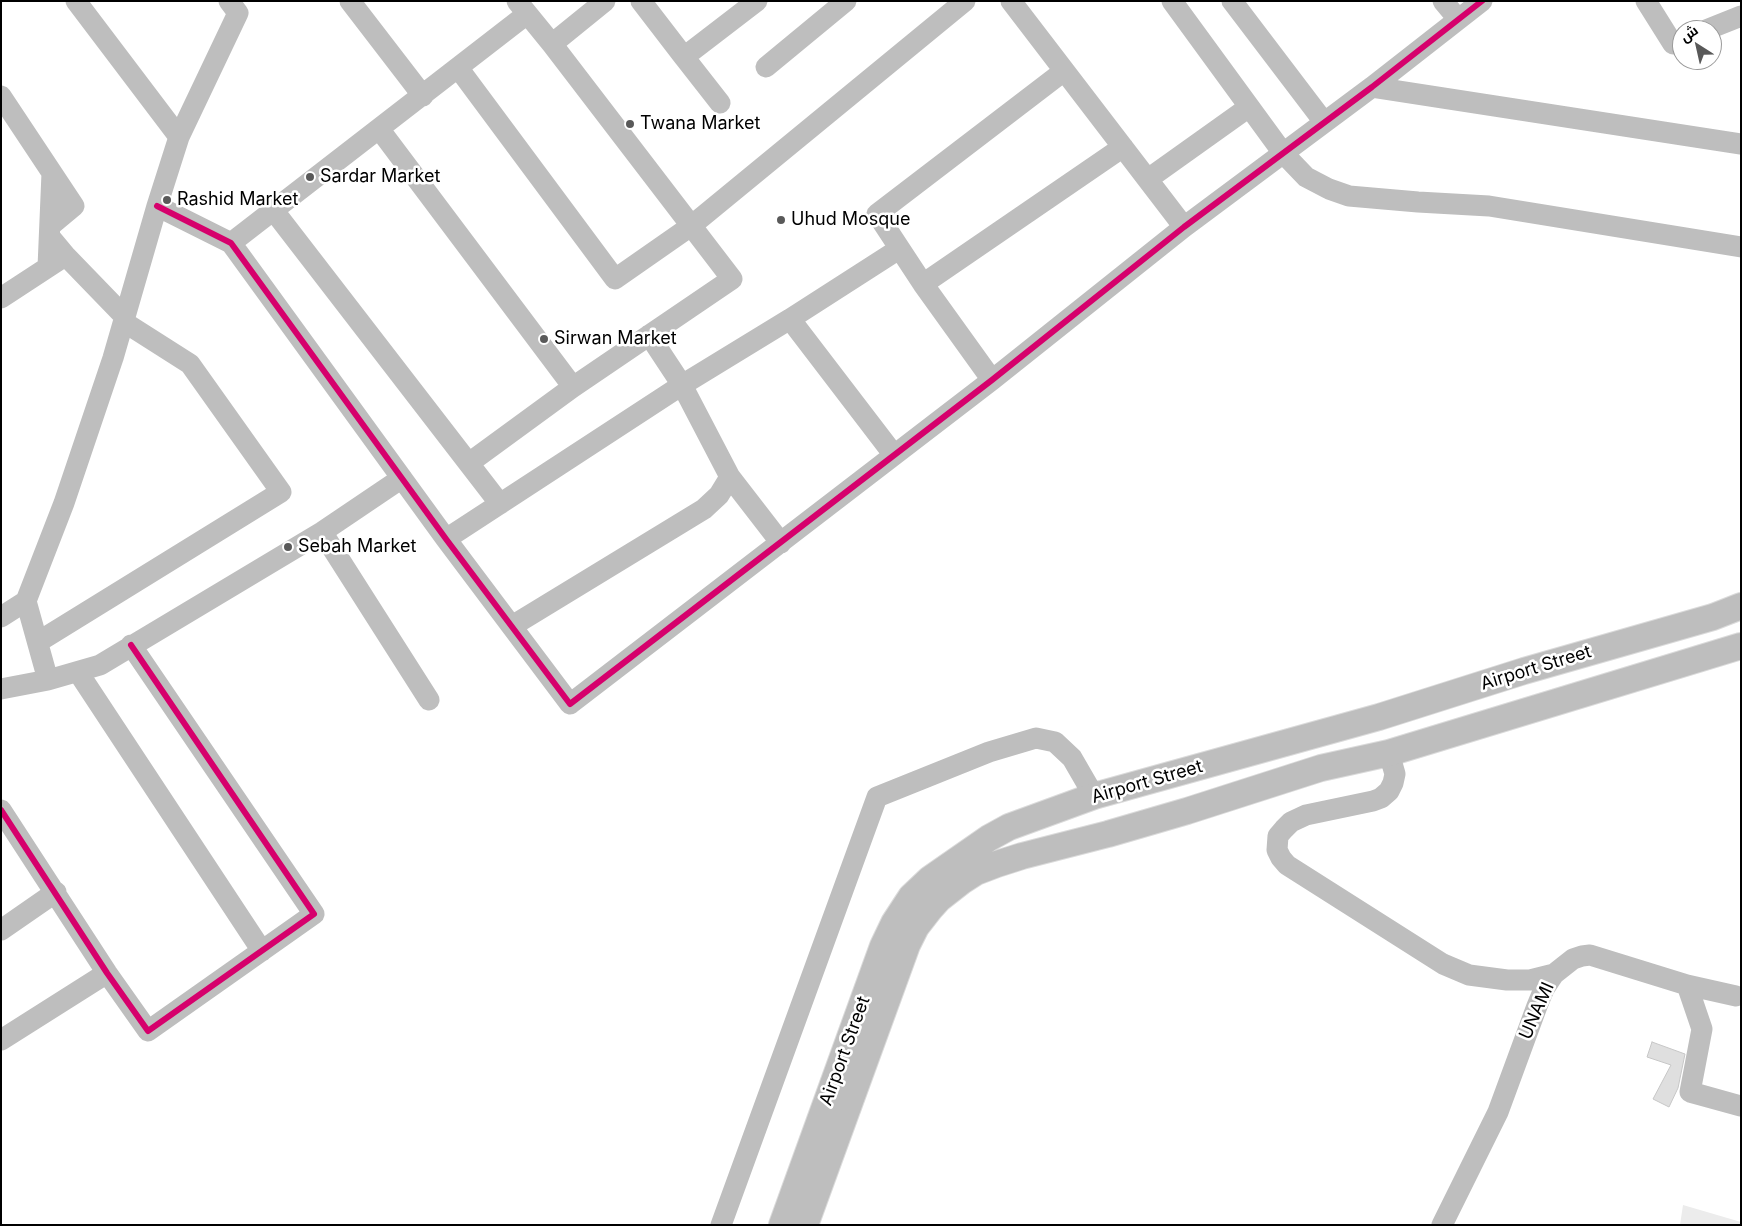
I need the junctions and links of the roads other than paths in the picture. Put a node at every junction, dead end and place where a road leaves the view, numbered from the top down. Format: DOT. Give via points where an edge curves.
graph roads {
  1 [pos="76,1"];
  2 [pos="229,1"];
  3 [pos="350,1"];
  4 [pos="605,1"];
  5 [pos="641,1"];
  6 [pos="757,1"];
  7 [pos="846,1"];
  8 [pos="965,1"];
  9 [pos="1010,1"];
  10 [pos="1172,1"];
  11 [pos="1232,1"];
  12 [pos="1443,1"];
  13 [pos="1482,1"];
  14 [pos="1646,1"];
  15 [pos="522,8"];
  16 [pos="1741,16"];
  17 [pos="1458,19"];
  18 [pos="1722,24"];
  19 [pos="1672,42"];
  20 [pos="552,44"];
  21 [pos="684,57"];
  22 [pos="766,67"];
  23 [pos="459,69"];
  24 [pos="1064,71"];
  25 [pos="1372,87"];
  26 [pos="1,96"];
  27 [pos="423,96"];
  28 [pos="720,103"];
  29 [pos="1249,107"];
  30 [pos="1324,122"];
  31 [pos="380,130"];
  32 [pos="179,137"];
  33 [pos="1741,144"];
  34 [pos="1123,147"];
  35 [pos="1283,153"];
  36 [pos="1148,179"];
  37 [pos="157,206"];
  38 [pos="274,211"];
  39 [pos="691,226"];
  40 [pos="1184,227"];
  41 [pos="231,243"];
  42 [pos="1741,247"];
  43 [pos="899,249"];
  44 [pos="57,261"];
  45 [pos="923,284"];
  46 [pos="1,298"];
  47 [pos="125,319"];
  48 [pos="790,319"];
  49 [pos="649,336"];
  50 [pos="992,380"];
  51 [pos="682,385"];
  52 [pos="573,387"];
  53 [pos="894,455"];
  54 [pos="469,464"];
  55 [pos="730,477"];
  56 [pos="402,478"];
  57 [pos="500,504"];
  58 [pos="322,532"];
  59 [pos="446,539"];
  60 [pos="781,543"];
  61 [pos="26,601"];
  62 [pos="1741,606"];
  63 [pos="1,616"];
  64 [pos="512,626"];
  65 [pos="38,642"];
  66 [pos="131,645"];
  67 [pos="1741,646"];
  68 [pos="78,672"];
  69 [pos="48,680"];
  70 [pos="1,689"];
  71 [pos="429,700"];
  72 [pos="1308,736"];
  73 [pos="1389,753"];
  74 [pos="1321,768"];
  75 [pos="1094,796"];
  76 [pos="1,810"];
  77 [pos="56,892"];
  78 [pos="1,930"];
  79 [pos="262,951"];
  80 [pos="108,973"];
  81 [pos="1554,974"];
  82 [pos="1688,985"];
  83 [pos="1736,996"];
  84 [pos="1,1040"];
  85 [pos="1741,1106"];
  86 [pos="721,1225"];
  87 [pos="782,1225"];
  88 [pos="805,1225"];
  89 [pos="1442,1225"];
  1 -- 32 [label="street"];
  2 -- 32 [label="street" via="238,13"];
  3 -- 27 [label="street"];
  4 -- 20 [label="street"];
  5 -- 21 [label="street"];
  6 -- 21 [label="street"];
  7 -- 22 [label="street"];
  8 -- 39 [label="street"];
  9 -- 24 [label="street"];
  10 -- 29 [label="street"];
  11 -- 30 [label="street"];
  12 -- 17 [label="street"];
  13 -- 17 [label="street"];
  14 -- 19 [label="street"];
  15 -- 20 [label="street"];
  15 -- 23 [label="street"];
  16 -- 18 [label="street"];
  17 -- 25 [label="street"];
  20 -- 39 [label="street"];
  21 -- 28 [label="street"];
  23 -- 27 [label="street"];
  23 -- 39 [label="street" via="615,279"];
  24 -- 34 [label="street"];
  24 -- 43 [label="street" via="877,214"];
  25 -- 30 [label="street"];
  25 -- 33 [label="street"];
  26 -- 44 [label="street" via="74,206 50,231"];
  27 -- 31 [label="street"];
  29 -- 35 [label="street"];
  29 -- 36 [label="street"];
  30 -- 35 [label="street"];
  31 -- 38 [label="street"];
  31 -- 52 [label="street"];
  32 -- 37 [label="street"];
  34 -- 36 [label="street"];
  34 -- 45 [label="street"];
  35 -- 40 [label="street"];
  35 -- 42 [label="street" via="1306,177 1349,196 1488,206"];
  36 -- 40 [label="street"];
  37 -- 41 [label="street"];
  37 -- 47 [label="street"];
  38 -- 41 [label="street"];
  38 -- 54 [label="street"];
  39 -- 49 [label="street" via="732,279"];
  40 -- 50 [label="street"];
  41 -- 56 [label="street"];
  43 -- 45 [label="street"];
  43 -- 48 [label="street"];
  44 -- 46 [label="street"];
  44 -- 47 [label="street"];
  45 -- 50 [label="street"];
  47 -- 61 [label="street" via="64,503"];
  47 -- 65 [label="street" via="190,364 281,492"];
  48 -- 51 [label="street"];
  48 -- 53 [label="street"];
  49 -- 51 [label="street"];
  49 -- 52 [label="street"];
  50 -- 53 [label="street"];
  51 -- 55 [label="street"];
  51 -- 57 [label="street"];
  52 -- 54 [label="street"];
  53 -- 60 [label="street"];
  54 -- 57 [label="street"];
  55 -- 60 [label="street"];
  55 -- 64 [label="street" via="704,509"];
  56 -- 58 [label="street"];
  56 -- 59 [label="street"];
  57 -- 59 [label="street"];
  58 -- 66 [label="street"];
  58 -- 71 [label="street"];
  59 -- 64 [label="street"];
  60 -- 64 [label="street" via="570,704"];
  61 -- 63 [label="street"];
  61 -- 65 [label="street"];
  62 -- 72 [label="main road, Airport Street"];
  65 -- 69 [label="street"];
  66 -- 68 [label="street" via="100,665"];
  66 -- 79 [label="street" via="314,914"];
  67 -- 73 [label="main road, Airport Street"];
  68 -- 69 [label="street"];
  68 -- 79 [label="street"];
  69 -- 70 [label="street"];
  72 -- 74 [label="main road"];
  72 -- 75 [label="main road, Airport Street"];
  73 -- 74 [label="main road, Airport Street"];
  73 -- 81 [label="street" via="1394,774 1389,791 1373,801 1306,815 1291,822 1278,836 1277,850 1281,858 1287,865 1435,959 1469,975 1530,980"];
  74 -- 88 [label="main road, Airport Street" via="1187,811 997,864 976,872 939,899 920,922 907,946"];
  75 -- 86 [label="street" via="1072,758 1055,742 1036,738 989,752 877,798"];
  75 -- 87 [label="main road, Airport Street" via="989,838 940,871 905,906 883,946"];
  76 -- 77 [label="street"];
  77 -- 78 [label="street"];
  77 -- 80 [label="street"];
  79 -- 80 [label="street" via="148,1031"];
  80 -- 84 [label="street"];
  81 -- 82 [label="street, UNAMI" via="1573,959 1590,955"];
  81 -- 89 [label="street, UNAMI" via="1537,1006 1498,1112"];
  82 -- 83 [label="street, UNAMI"];
  82 -- 85 [label="street" via="1702,1029 1690,1092"];
}
